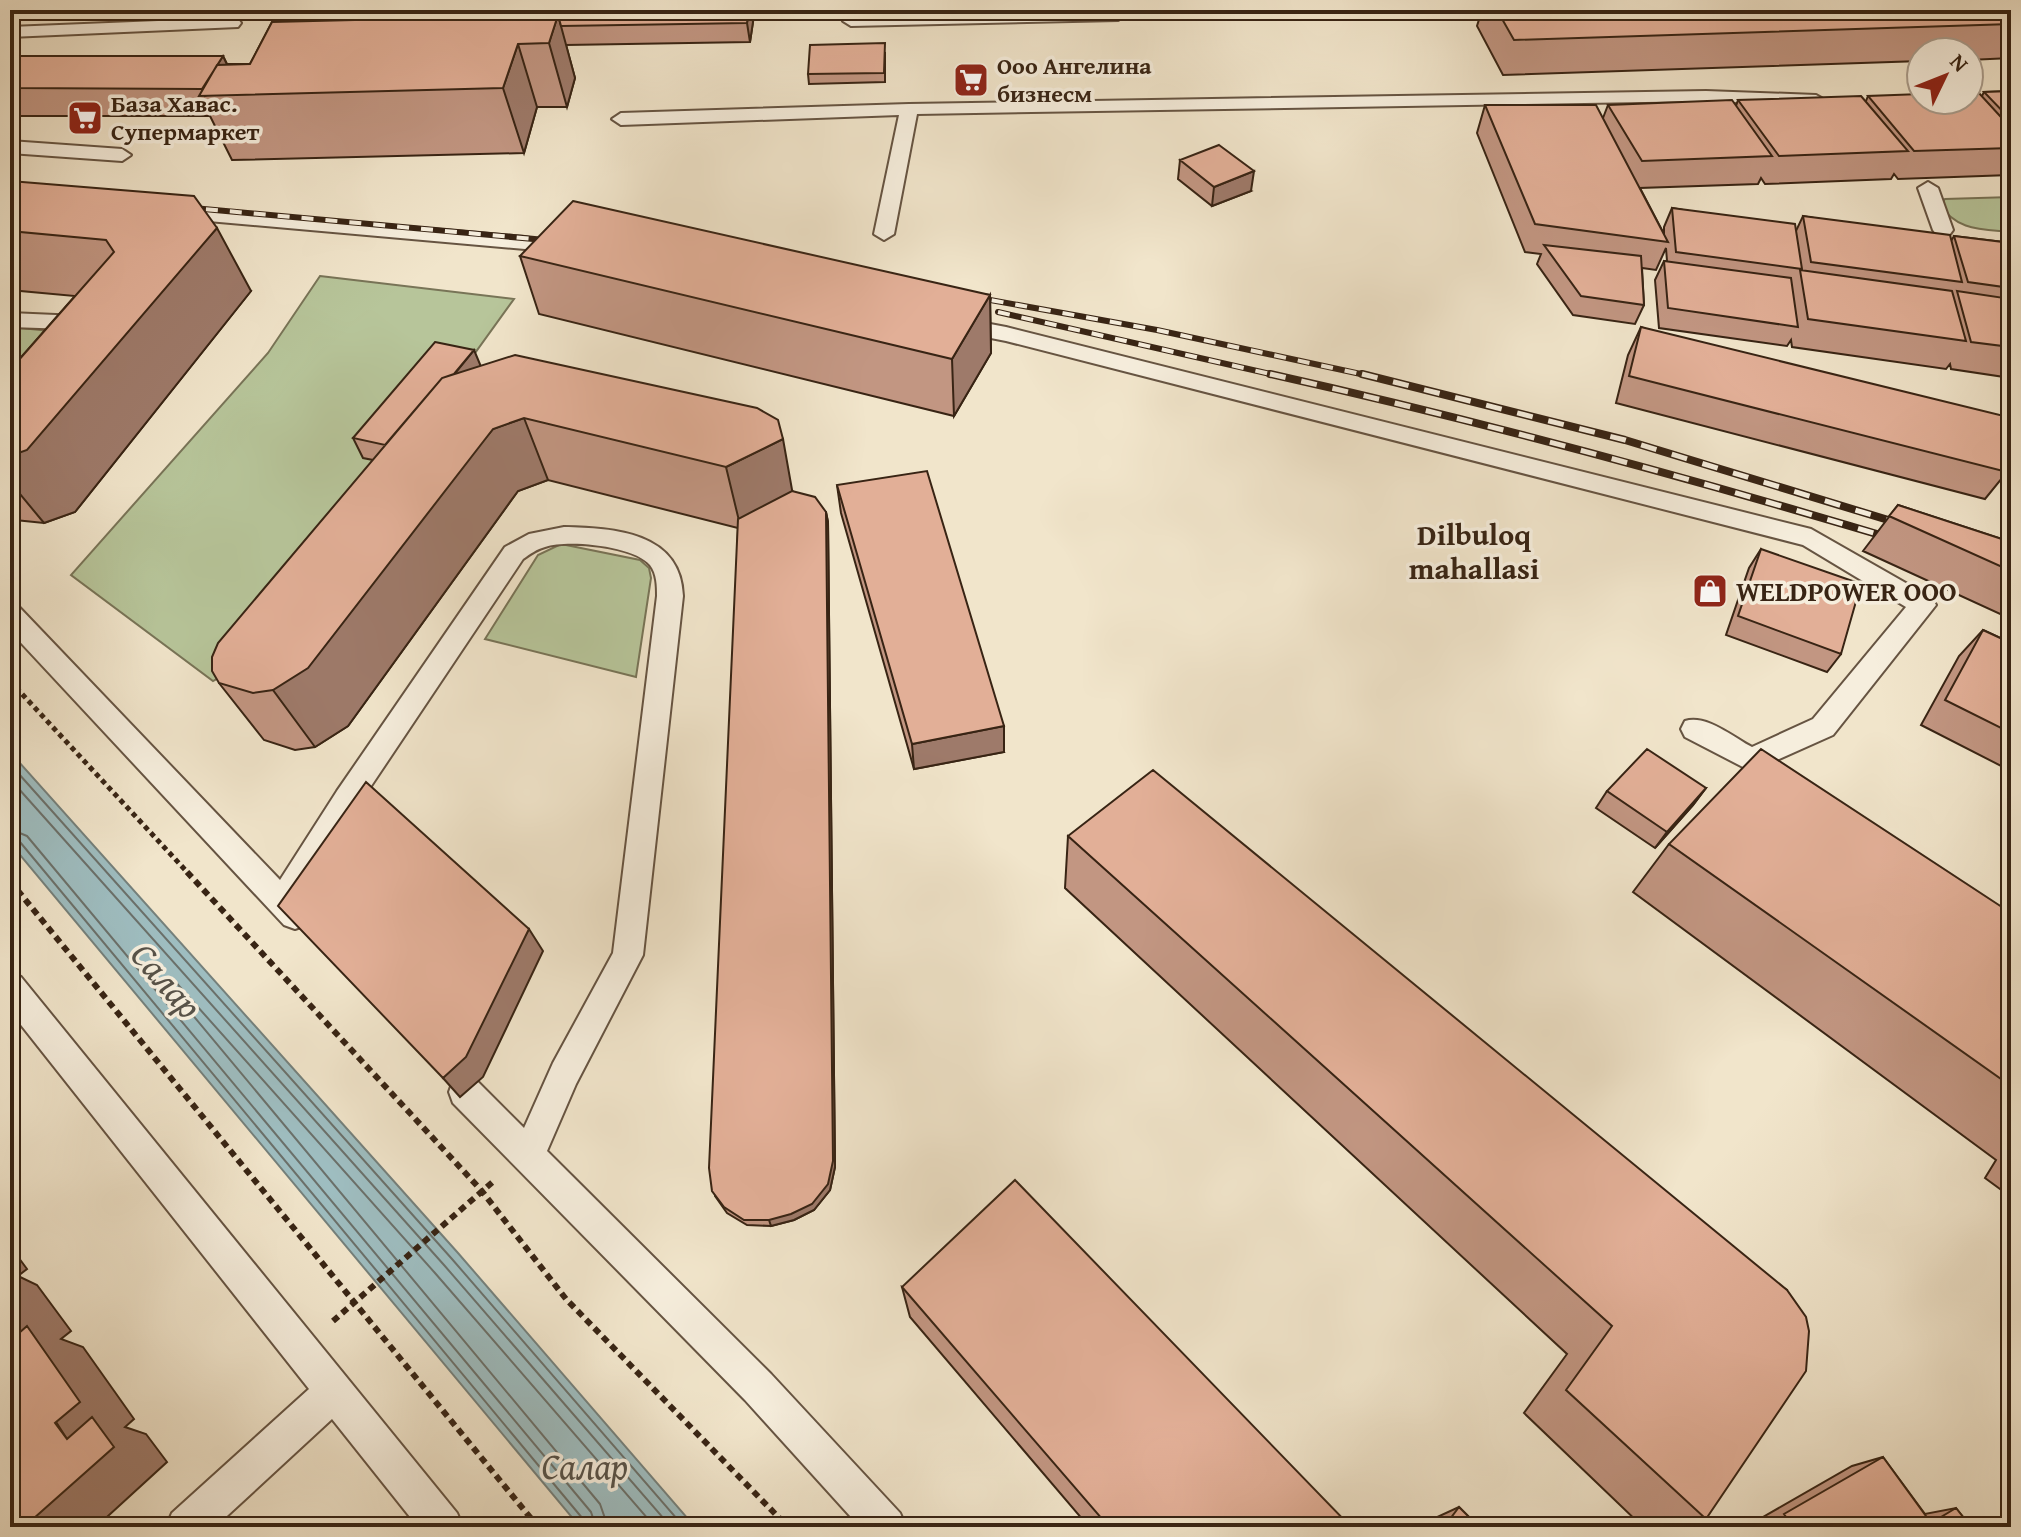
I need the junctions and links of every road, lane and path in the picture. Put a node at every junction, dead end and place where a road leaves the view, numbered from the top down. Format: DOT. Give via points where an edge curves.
graph roads {
  1 [pos="1128,10"];
  2 [pos="1204,10"];
  3 [pos="1214,10"];
  4 [pos="851,21"];
  5 [pos="232,23"];
  6 [pos="10,32"];
  7 [pos="1842,101"];
  8 [pos="909,109"];
  9 [pos="621,119"];
  10 [pos="10,147"];
  11 [pos="122,155"];
  12 [pos="1928,188"];
  13 [pos="148,212"];
  14 [pos="1943,230"];
  15 [pos="884,234"];
  16 [pos="587,255"];
  17 [pos="10,320"];
  18 [pos="928,320"];
  19 [pos="71,355"];
  20 [pos="10,614"];
  21 [pos="10,681"];
  22 [pos="1695,729"];
  23 [pos="1752,759"];
  24 [pos="1793,784"];
  25 [pos="10,881"];
  26 [pos="10,987"];
  27 [pos="465,1092"];
  28 [pos="528,1156"];
  29 [pos="481,1190"];
  30 [pos="352,1302"];
  31 [pos="302,1350"];
  32 [pos="335,1391"];
  33 [pos="186,1527"];
  34 [pos="443,1527"];
  35 [pos="538,1527"];
  36 [pos="788,1527"];
  37 [pos="886,1527"];
  1 -- 4 [label="lane" via="1118,15"];
  2 -- 3 [label="lane"];
  5 -- 6 [label="lane"];
  7 -- 8 [label="lane" via="1706,96"];
  8 -- 9 [label="lane"];
  8 -- 15 [label="lane"];
  10 -- 11 [label="lane"];
  12 -- 14 [label="lane"];
  13 -- 16 [label="lane" via="525,243"];
  17 -- 19 [label="lane" via="79,323 81,344"];
  18 -- 23 [label="lane" via="1021,338 1811,538 1923,605 1823,727"];
  20 -- 28 [label="lane" via="292,913 347,799 514,553 539,538 565,535 633,545 655,554 666,568 670,596 628,955 564,1074"];
  21 -- 29 [label="path"];
  22 -- 23 [label="lane"];
  23 -- 24 [label="lane"];
  25 -- 30 [label="path"];
  26 -- 31 [label="lane"];
  27 -- 28 [label="lane"];
  28 -- 37 [label="lane" via="758,1387"];
  29 -- 30 [label="path"];
  29 -- 36 [label="path" via="566,1299"];
  30 -- 31 [label="path"];
  30 -- 35 [label="path"];
  31 -- 32 [label="lane"];
  32 -- 33 [label="lane"];
  32 -- 34 [label="lane"];
}
